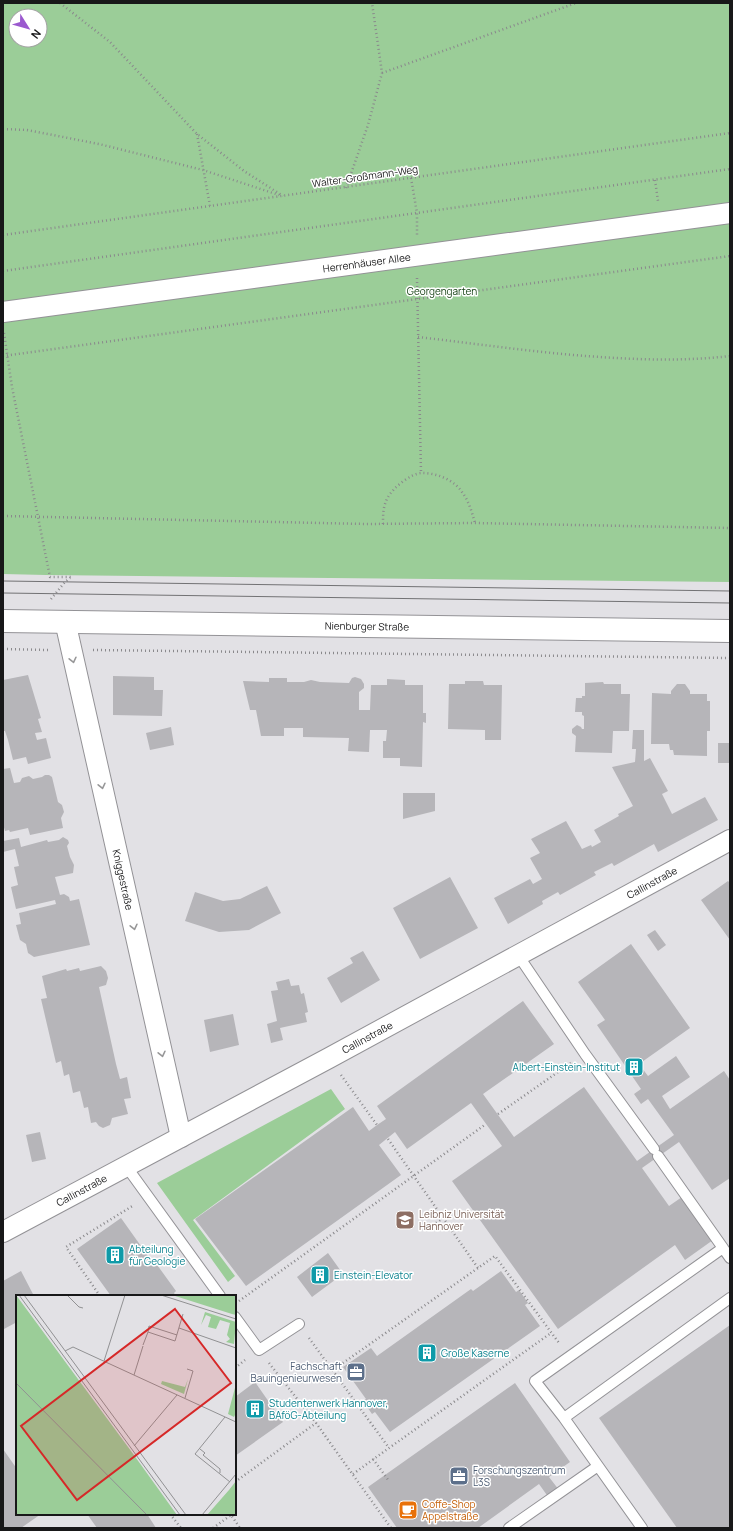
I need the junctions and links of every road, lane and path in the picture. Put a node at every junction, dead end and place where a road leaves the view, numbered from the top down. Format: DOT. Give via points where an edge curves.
graph roads {
  1 [pos="60,3"];
  2 [pos="372,3"];
  3 [pos="576,3"];
  4 [pos="382,73"];
  5 [pos="3,129"];
  6 [pos="730,133"];
  7 [pos="197,134"];
  8 [pos="730,169"];
  9 [pos="203,170"];
  10 [pos="411,178"];
  11 [pos="346,188"];
  12 [pos="283,196"];
  13 [pos="210,206"];
  14 [pos="417,213"];
  15 [pos="730,213"];
  16 [pos="3,235"];
  17 [pos="417,255"];
  18 [pos="730,256"];
  19 [pos="3,271"];
  20 [pos="418,299"];
  21 [pos="3,312"];
  22 [pos="3,326"];
  23 [pos="418,337"];
  24 [pos="5,356"];
  25 [pos="730,356"];
  26 [pos="421,473"];
  27 [pos="3,516"];
  28 [pos="39,517"];
  29 [pos="475,523"];
  30 [pos="383,524"];
  31 [pos="730,528"];
  32 [pos="49,601"];
  33 [pos="3,621"];
  34 [pos="64,622"];
  35 [pos="730,631"];
  36 [pos="3,649"];
  37 [pos="71,650"];
  38 [pos="730,658"];
  39 [pos="730,840"];
  40 [pos="518,956"];
  41 [pos="585,1054"];
  42 [pos="329,1058"];
  43 [pos="498,1114"];
  44 [pos="486,1124"];
  45 [pos="377,1125"];
  46 [pos="181,1137"];
  47 [pos="388,1139"];
  48 [pos="126,1166"];
  49 [pos="413,1176"];
  50 [pos="148,1196"];
  51 [pos="443,1218"];
  52 [pos="436,1223"];
  53 [pos="3,1232"];
  54 [pos="722,1248"];
  55 [pos="730,1258"];
  56 [pos="478,1268"];
  57 [pos="99,1295"];
  58 [pos="219,1295"];
  59 [pos="730,1298"];
  60 [pos="236,1302"];
  61 [pos="236,1318"];
  62 [pos="299,1324"];
  63 [pos="551,1333"];
  64 [pos="259,1350"];
  65 [pos="569,1356"];
  66 [pos="333,1370"];
  67 [pos="564,1418"];
  68 [pos="316,1424"];
  69 [pos="389,1448"];
  70 [pos="374,1459"];
  71 [pos="598,1466"];
  72 [pos="353,1474"];
  73 [pos="236,1481"];
  74 [pos="389,1481"];
  75 [pos="171,1515"];
  76 [pos="230,1515"];
  77 [pos="232,1515"];
  78 [pos="181,1528"];
  79 [pos="213,1528"];
  80 [pos="240,1528"];
  81 [pos="391,1528"];
  82 [pos="509,1528"];
  83 [pos="642,1528"];
  1 -- 7 [label="path" via="110,42"];
  2 -- 4 [label="path"];
  3 -- 4 [label="path"];
  4 -- 11 [label="path" via="368,125"];
  5 -- 9 [label="path" via="26,130 99,144"];
  6 -- 10 [label="path, Walter-Großmann-Weg"];
  7 -- 9 [label="path"];
  7 -- 12 [label="path" via="244,171"];
  8 -- 14 [label="path"];
  9 -- 12 [label="path"];
  9 -- 13 [label="path"];
  10 -- 11 [label="path, Walter-Großmann-Weg"];
  10 -- 14 [label="path"];
  11 -- 12 [label="path, Walter-Großmann-Weg"];
  12 -- 13 [label="path, Walter-Großmann-Weg"];
  13 -- 16 [label="path, Walter-Großmann-Weg"];
  14 -- 17 [label="path"];
  14 -- 19 [label="path"];
  15 -- 17 [label="street, Herrenhäuser Allee"];
  17 -- 20 [label="path"];
  17 -- 21 [label="street, Herrenhäuser Allee"];
  18 -- 20 [label="path"];
  20 -- 23 [label="path"];
  20 -- 24 [label="path"];
  22 -- 24 [label="path"];
  23 -- 25 [label="path" via="546,353 647,360"];
  23 -- 26 [label="path"];
  24 -- 28 [label="path"];
  26 -- 29 [label="path" via="452,482 462,491"];
  26 -- 30 [label="path" via="398,485 388,496 383,510"];
  27 -- 28 [label="path"];
  28 -- 30 [label="path"];
  28 -- 32 [label="path" via="50,577 71,577"];
  29 -- 30 [label="path"];
  29 -- 31 [label="path"];
  33 -- 34 [label="street, Nienburger Straße"];
  34 -- 35 [label="street, Nienburger Straße"];
  34 -- 37 [label="street, Kniggestraße"];
  36 -- 37 [label="path"];
  37 -- 38 [label="path"];
  37 -- 46 [label="street, Kniggestraße, one-way"];
  39 -- 40 [label="street, Callinstraße"];
  40 -- 41 [label="lane"];
  40 -- 42 [label="street, Callinstraße"];
  41 -- 43 [label="path"];
  41 -- 54 [label="lane"];
  42 -- 45 [label="path"];
  42 -- 46 [label="street, Callinstraße"];
  44 -- 49 [label="path"];
  46 -- 48 [label="street, Callinstraße"];
  47 -- 49 [label="path"];
  48 -- 50 [label="lane"];
  48 -- 53 [label="street, Callinstraße"];
  49 -- 51 [label="path"];
  49 -- 60 [label="path"];
  50 -- 57 [label="path" via="66,1247"];
  50 -- 58 [label="lane"];
  51 -- 52 [label="path"];
  51 -- 56 [label="path"];
  54 -- 55 [label="lane"];
  54 -- 65 [label="lane"];
  56 -- 63 [label="path" via="495,1256"];
  56 -- 66 [label="path"];
  59 -- 67 [label="lane"];
  61 -- 64 [label="lane"];
  62 -- 64 [label="lane"];
  62 -- 66 [label="path"];
  63 -- 65 [label="path"];
  63 -- 69 [label="path"];
  64 -- 68 [label="path"];
  65 -- 67 [label="lane" via="535,1381"];
  66 -- 69 [label="path"];
  67 -- 71 [label="lane"];
  68 -- 72 [label="path"];
  68 -- 73 [label="path"];
  69 -- 70 [label="path"];
  70 -- 72 [label="path"];
  70 -- 74 [label="path"];
  71 -- 82 [label="lane"];
  71 -- 83 [label="lane"];
  72 -- 81 [label="path"];
  75 -- 78 [label="path"];
  76 -- 79 [label="path"];
  77 -- 80 [label="path"];
}
